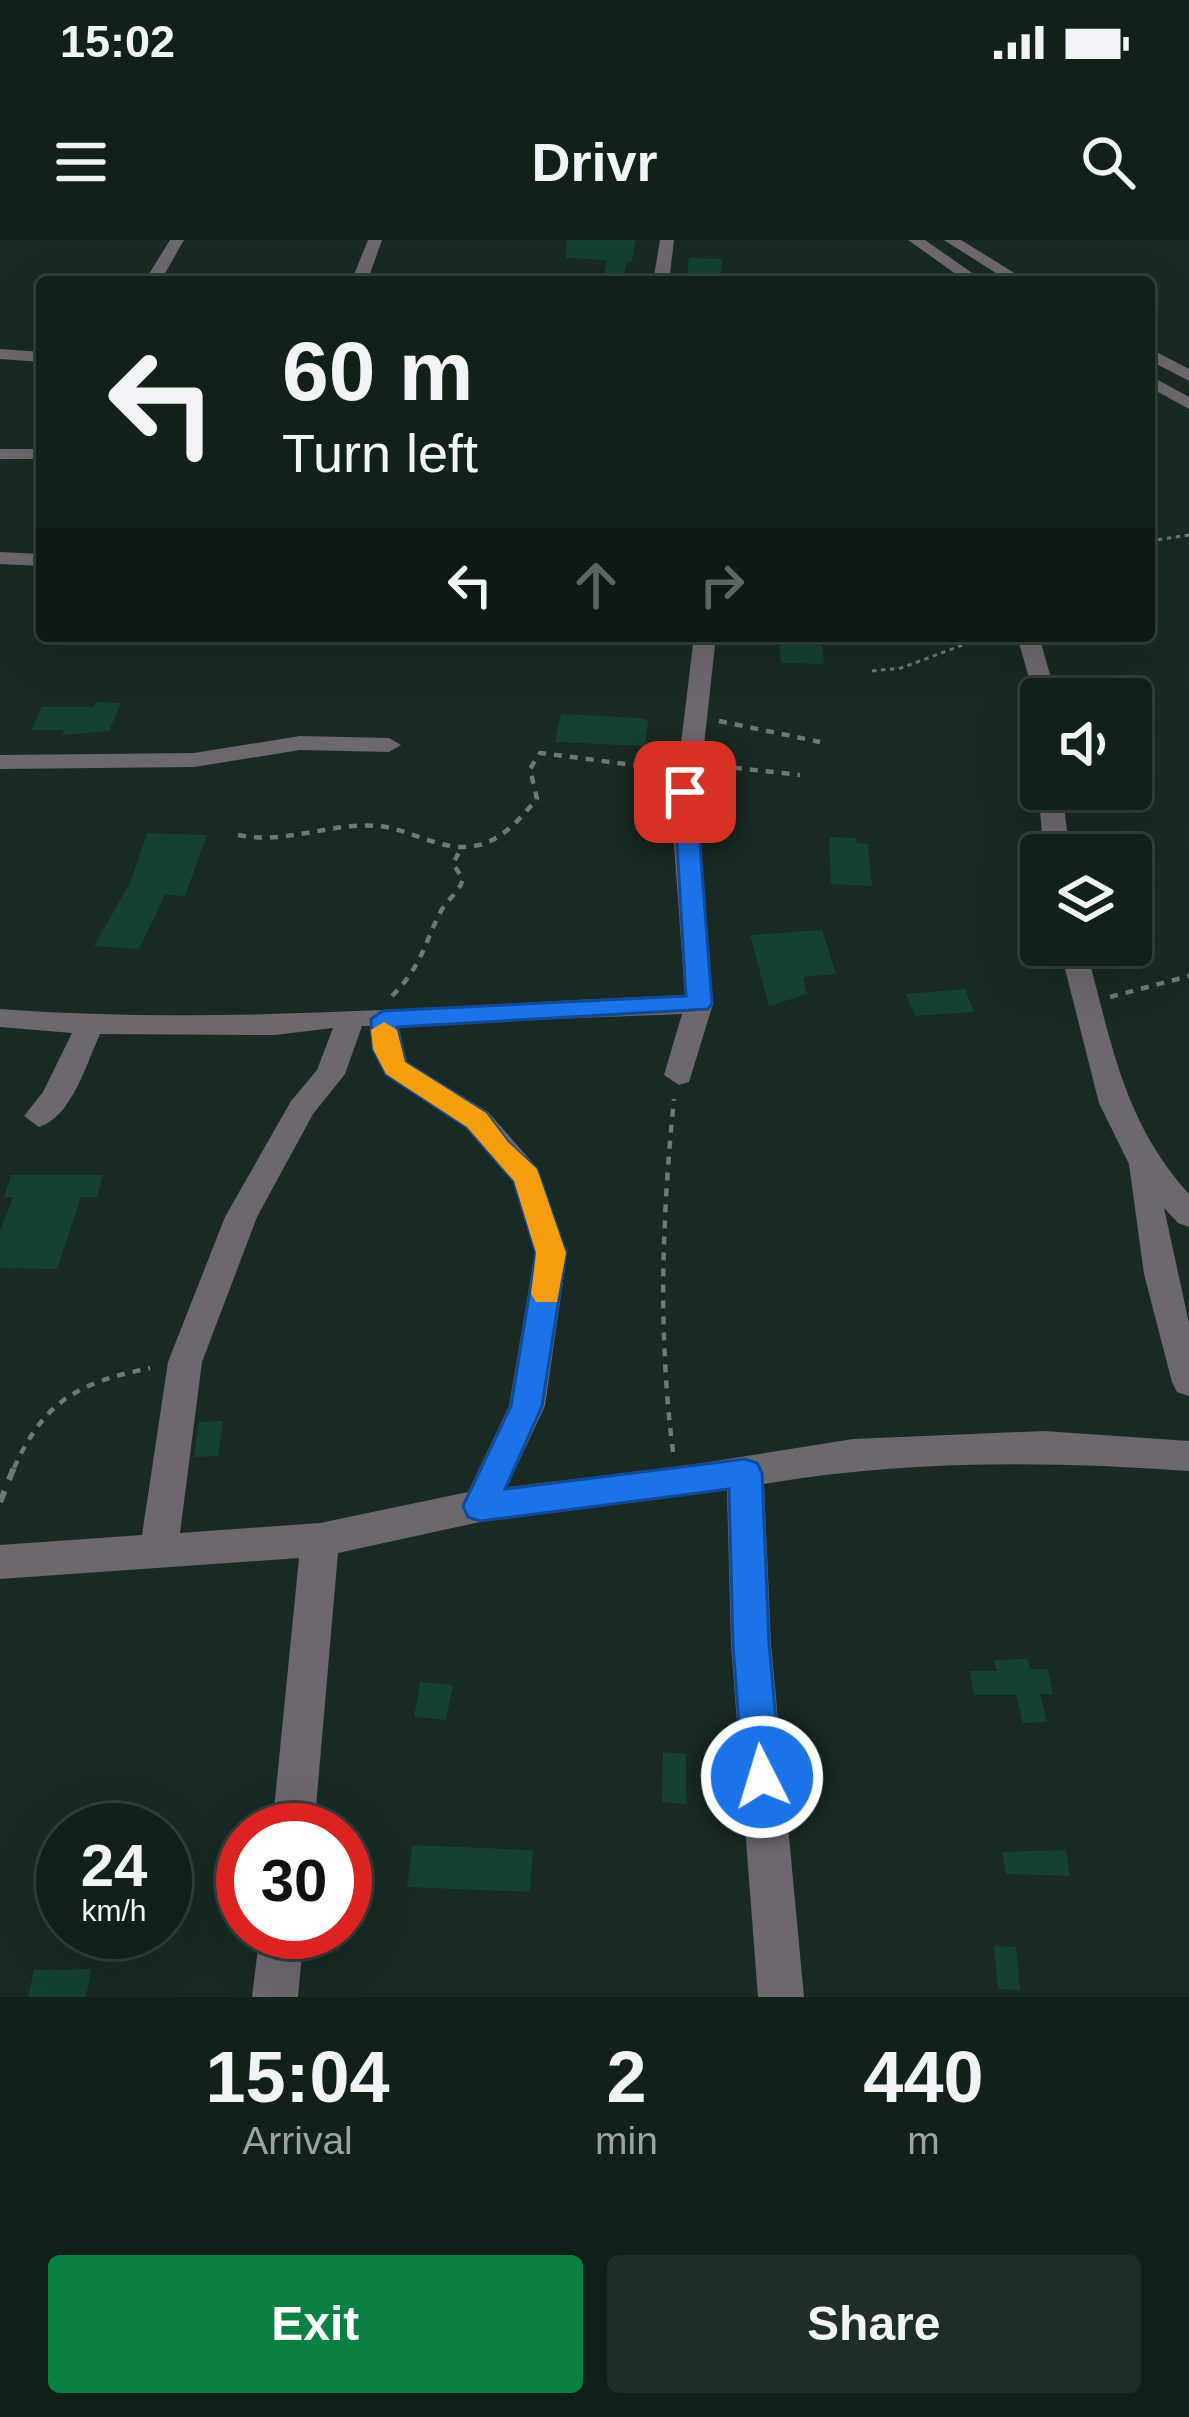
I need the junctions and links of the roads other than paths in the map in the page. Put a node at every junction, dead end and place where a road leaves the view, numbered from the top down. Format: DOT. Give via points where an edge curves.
graph roads {
  1 [pos="177,240"];
  2 [pos="376,240"];
  3 [pos="667,240"];
  4 [pos="915,240"];
  5 [pos="951,240"];
  6 [pos="156,276"];
  7 [pos="361,276"];
  8 [pos="662,276"];
  9 [pos="968,276"];
  10 [pos="1011,276"];
  11 [pos="0,354"];
  12 [pos="36,357"];
  13 [pos="1155,384"];
  14 [pos="1189,404"];
  15 [pos="0,454"];
  16 [pos="36,454"];
  17 [pos="0,558"];
  18 [pos="36,560"];
  19 [pos="704,642"];
  20 [pos="1030,642"];
  21 [pos="1040,678"];
  22 [pos="389,745"];
  23 [pos="0,762"];
  24 [pos="1077,966"];
  25 [pos="699,1004"];
  26 [pos="0,1018"];
  27 [pos="367,1020"];
  28 [pos="91,1025"];
  29 [pos="679,1076"];
  30 [pos="39,1116"];
  31 [pos="1144,1164"];
  32 [pos="1189,1215"];
  33 [pos="1189,1382"];
  34 [pos="1188,1457"];
  35 [pos="745,1473"];
  36 [pos="480,1506"];
  37 [pos="320,1540"];
  38 [pos="159,1551"];
  39 [pos="0,1562"];
  40 [pos="296,1803"];
  41 [pos="279,1959"];
  42 [pos="275,1997"];
  43 [pos="781,1997"];
  1 -- 6 [label="street"];
  2 -- 7 [label="street"];
  3 -- 8 [label="street"];
  4 -- 9 [label="street"];
  5 -- 10 [label="street"];
  11 -- 12 [label="street"];
  13 -- 14 [label="street"];
  15 -- 16 [label="street"];
  17 -- 18 [label="street"];
  19 -- 25 [label="street" via="684,818"];
  20 -- 21 [label="street"];
  22 -- 23 [label="street" via="300,743 194,760"];
  24 -- 31 [label="street" via="1114,1103"];
  25 -- 27 [label="street"];
  25 -- 29 [label="street"];
  26 -- 28 [label="street"];
  27 -- 28 [label="street"];
  27 -- 36 [label="street" via="395,1068 477,1120 527,1177 551,1253 526,1406"];
  27 -- 38 [label="street" via="302,1108 241,1217 185,1363"];
  28 -- 30 [label="street"];
  31 -- 32 [label="street"];
  31 -- 33 [label="street" via="1164,1302"];
  34 -- 35 [label="street" via="1044,1446 853,1454"];
  35 -- 36 [label="street"];
  35 -- 43 [label="street"];
  36 -- 37 [label="street"];
  37 -- 38 [label="street"];
  37 -- 40 [label="street"];
  38 -- 39 [label="street"];
  41 -- 42 [label="street"];
}
